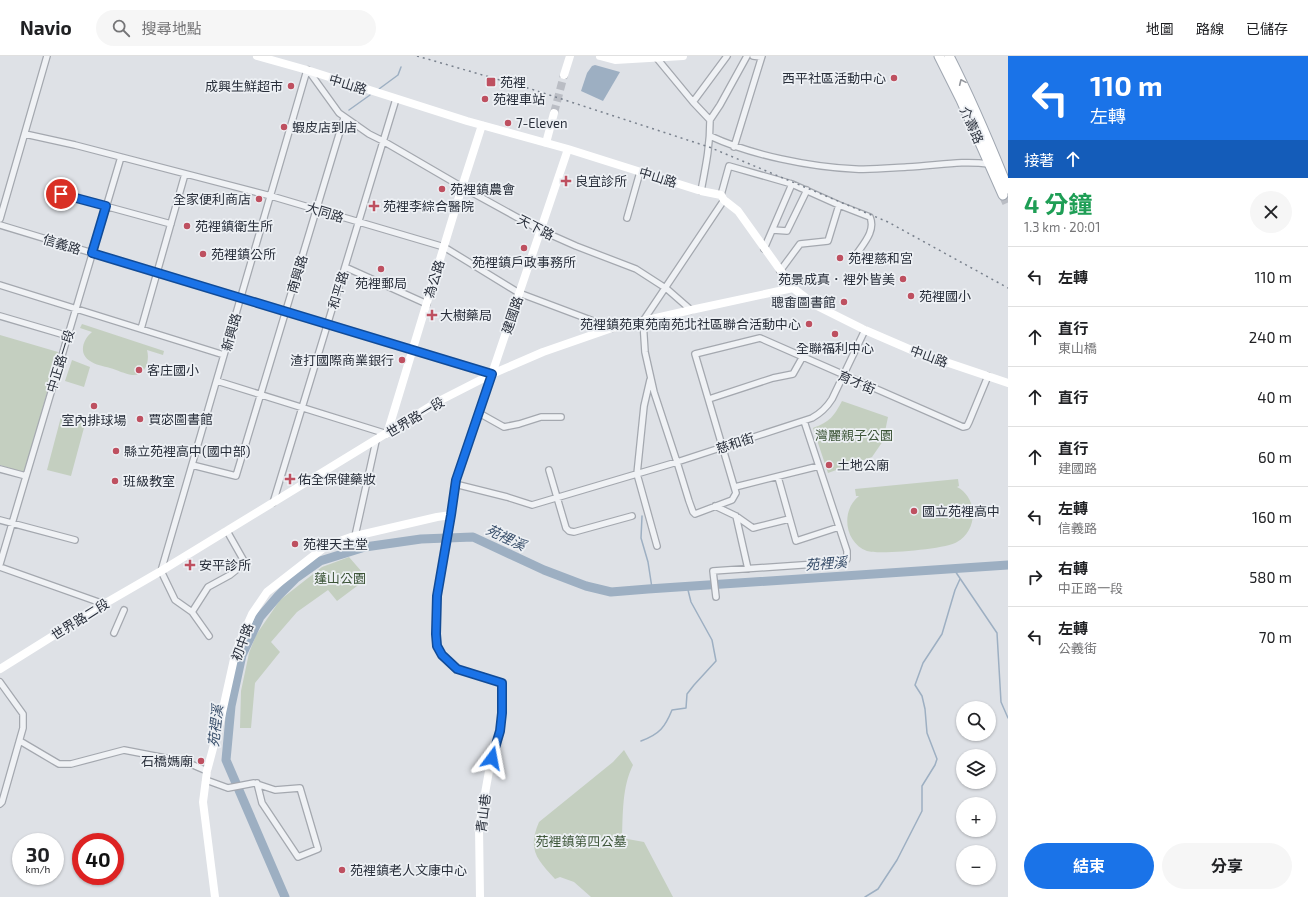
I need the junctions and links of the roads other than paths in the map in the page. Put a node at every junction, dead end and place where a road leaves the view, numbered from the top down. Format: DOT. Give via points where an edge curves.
graph roads {
  1 [pos="47,56"];
  2 [pos="257,56"];
  3 [pos="570,56"];
  4 [pos="600,56"];
  5 [pos="683,56"];
  6 [pos="727,56"];
  7 [pos="747,56"];
  8 [pos="753,56"];
  9 [pos="939,56"];
  10 [pos="949,56"];
  11 [pos="655,57"];
  12 [pos="761,57"];
  13 [pos="307,70"];
  14 [pos="564,75"];
  15 [pos="396,99"];
  16 [pos="693,102"];
  17 [pos="554,113"];
  18 [pos="344,118"];
  19 [pos="710,120"];
  20 [pos="482,125"];
  21 [pos="25,134"];
  22 [pos="710,136"];
  23 [pos="383,141"];
  24 [pos="546,143"];
  25 [pos="734,146"];
  26 [pos="568,150"];
  27 [pos="121,157"];
  28 [pos="989,164"];
  29 [pos="1004,169"];
  30 [pos="640,172"];
  31 [pos="184,174"];
  32 [pos="792,184"];
  33 [pos="462,187"];
  34 [pos="807,190"];
  35 [pos="701,191"];
  36 [pos="1006,192"];
  37 [pos="61,194"];
  38 [pos="270,196"];
  39 [pos="722,197"];
  40 [pos="839,205"];
  41 [pos="106,206"];
  42 [pos="316,209"];
  43 [pos="627,218"];
  44 [pos="0,219"];
  45 [pos="358,222"];
  46 [pos="171,224"];
  47 [pos="0,225"];
  48 [pos="540,230"];
  49 [pos="773,230"];
  50 [pos="444,247"];
  51 [pos="764,249"];
  52 [pos="92,253"];
  53 [pos="856,255"];
  54 [pos="345,266"];
  55 [pos="780,271"];
  56 [pos="157,273"];
  57 [pos="0,285"];
  58 [pos="665,287"];
  59 [pos="793,288"];
  60 [pos="519,293"];
  61 [pos="241,298"];
  62 [pos="426,304"];
  63 [pos="76,309"];
  64 [pos="691,310"];
  65 [pos="286,312"];
  66 [pos="0,316"];
  67 [pos="643,321"];
  68 [pos="327,324"];
  69 [pos="612,328"];
  70 [pos="141,329"];
  71 [pos="865,330"];
  72 [pos="68,336"];
  73 [pos="412,350"];
  74 [pos="224,355"];
  75 [pos="802,358"];
  76 [pos="492,374"];
  77 [pos="843,376"];
  78 [pos="988,376"];
  79 [pos="650,378"];
  80 [pos="217,381"];
  81 [pos="1008,383"];
  82 [pos="261,395"];
  83 [pos="709,399"];
  84 [pos="302,408"];
  85 [pos="479,413"];
  86 [pos="561,417"];
  87 [pos="804,421"];
  88 [pos="387,434"];
  89 [pos="376,440"];
  90 [pos="723,447"];
  91 [pos="678,462"];
  92 [pos="192,465"];
  93 [pos="819,466"];
  94 [pos="0,469"];
  95 [pos="549,470"];
  96 [pos="637,474"];
  97 [pos="26,476"];
  98 [pos="778,477"];
  99 [pos="455,482"];
  100 [pos="735,488"];
  101 [pos="558,497"];
  102 [pos="273,503"];
  103 [pos="715,506"];
  104 [pos="632,516"];
  105 [pos="736,516"];
  106 [pos="450,519"];
  107 [pos="789,519"];
  108 [pos="0,520"];
  109 [pos="12,523"];
  110 [pos="839,527"];
  111 [pos="227,531"];
  112 [pos="355,536"];
  113 [pos="75,540"];
  114 [pos="657,546"];
  115 [pos="2,551"];
  116 [pos="0,566"];
  117 [pos="748,568"];
  118 [pos="161,571"];
  119 [pos="716,597"];
  120 [pos="104,604"];
  121 [pos="124,610"];
  122 [pos="192,612"];
  123 [pos="114,633"];
  124 [pos="209,636"];
  125 [pos="0,668"];
  126 [pos="0,682"];
  127 [pos="502,683"];
  128 [pos="20,741"];
  129 [pos="207,770"];
  130 [pos="206,780"];
  131 [pos="255,783"];
  132 [pos="0,804"];
  133 [pos="215,897"];
  134 [pos="480,897"];
  1 -- 21 [label="street"];
  2 -- 13 [label="street, 中山路"];
  3 -- 14 [label="street"];
  4 -- 11 [label="street" via="615,60"];
  5 -- 11 [label="street"];
  6 -- 16 [label="street"];
  7 -- 19 [label="street"];
  8 -- 12 [label="street"];
  9 -- 28 [label="main road, 介壽路"];
  29 -- 10 [label="main road, 介壽路, one-way"];
  11 -- 16 [label="street"];
  12 -- 25 [label="street"];
  13 -- 15 [label="street, 中山路"];
  13 -- 18 [label="street, 天下路"];
  13 -- 38 [label="street, 新興路"];
  15 -- 20 [label="street, 中山路"];
  15 -- 23 [label="street, 和平路"];
  16 -- 19 [label="street"];
  17 -- 24 [label="street"];
  18 -- 23 [label="street, 天下路"];
  18 -- 42 [label="street, 南興路"];
  19 -- 22 [label="street"];
  20 -- 24 [label="street, 中山路"];
  20 -- 33 [label="street, 為公路"];
  21 -- 27 [label="street, 大同路"];
  21 -- 44 [label="street"];
  22 -- 25 [label="street"];
  22 -- 35 [label="street"];
  23 -- 33 [label="street, 天下路"];
  23 -- 45 [label="street, 和平路"];
  24 -- 26 [label="street, 中山路"];
  25 -- 28 [label="street" via="790,160 856,169 943,163"];
  26 -- 30 [label="street, 中山路"];
  26 -- 48 [label="street, 建國路"];
  27 -- 31 [label="street, 大同路"];
  27 -- 41 [label="street, 中正路一段"];
  28 -- 29 [label="street"];
  28 -- 36 [label="main road, 介壽路"];
  29 -- 36 [label="main road, 介壽路"];
  30 -- 35 [label="street, 中山路"];
  30 -- 43 [label="street"];
  31 -- 38 [label="street, 大同路"];
  31 -- 46 [label="street"];
  32 -- 34 [label="street"];
  32 -- 39 [label="street" via="729,166"];
  32 -- 49 [label="street"];
  33 -- 48 [label="street, 天下路"];
  33 -- 50 [label="street, 為公路"];
  34 -- 40 [label="street"];
  34 -- 49 [label="street" via="788,231"];
  35 -- 39 [label="street, 中山路"];
  37 -- 41 [label="street"];
  38 -- 42 [label="street, 大同路"];
  38 -- 61 [label="street, 新興路"];
  39 -- 51 [label="street, 中山路" via="738,211"];
  39 -- 58 [label="street"];
  40 -- 53 [label="street" via="870,217 872,221 870,234"];
  40 -- 55 [label="street" via="828,241 800,244"];
  41 -- 46 [label="street"];
  41 -- 52 [label="street, 中正路一段"];
  42 -- 45 [label="street, 大同路"];
  42 -- 65 [label="street, 南興路"];
  45 -- 50 [label="street, 大同路"];
  45 -- 54 [label="street, 和平路"];
  46 -- 56 [label="street"];
  47 -- 52 [label="street, 信義路"];
  48 -- 58 [label="street, 天下路" via="636,269"];
  48 -- 60 [label="street, 建國路"];
  49 -- 51 [label="street"];
  50 -- 60 [label="street, 大同路"];
  50 -- 62 [label="street, 為公路"];
  51 -- 55 [label="street, 中山路"];
  52 -- 56 [label="street, 信義路"];
  52 -- 63 [label="street, 中正路一段"];
  54 -- 62 [label="street"];
  54 -- 68 [label="street, 和平路"];
  55 -- 59 [label="street, 中山路"];
  56 -- 61 [label="street, 信義路"];
  56 -- 70 [label="street"];
  57 -- 63 [label="street"];
  58 -- 64 [label="street, 天下路"];
  58 -- 67 [label="street"];
  59 -- 64 [label="street"];
  59 -- 71 [label="street, 中山路" via="815,305"];
  60 -- 69 [label="street, 大同路"];
  60 -- 76 [label="street, 建國路"];
  61 -- 65 [label="street, 信義路"];
  61 -- 74 [label="street, 新興路"];
  62 -- 73 [label="street, 為公路"];
  63 -- 70 [label="street"];
  63 -- 72 [label="street, 中正路一段"];
  64 -- 67 [label="street, 世界路一段"];
  65 -- 68 [label="street, 信義路"];
  65 -- 82 [label="street, 南興路"];
  66 -- 72 [label="street"];
  67 -- 69 [label="street, 世界路一段"];
  67 -- 79 [label="street"];
  68 -- 73 [label="street, 信義路"];
  68 -- 84 [label="street, 和平路"];
  69 -- 76 [label="street, 世界路一段"];
  70 -- 74 [label="street"];
  71 -- 77 [label="street, 慈和街"];
  71 -- 78 [label="street, 中山路" via="916,352"];
  72 -- 97 [label="street, 中正路一段"];
  73 -- 76 [label="street, 信義路"];
  73 -- 88 [label="street, 為公路"];
  74 -- 80 [label="street, 新興路"];
  75 -- 77 [label="street, 育才街"];
  75 -- 83 [label="street" via="793,374"];
  75 -- 83 [label="street, 育才街" via="760,338 695,354"];
  76 -- 85 [label="street, 建國路"];
  76 -- 88 [label="street, 世界路一段" via="439,401"];
  77 -- 78 [label="street, 育才街" via="963,427 969,422"];
  77 -- 87 [label="street, 慈和街" via="827,407 818,415"];
  78 -- 81 [label="street, 中山路"];
  79 -- 91 [label="street"];
  79 -- 96 [label="street" via="644,406"];
  80 -- 82 [label="street"];
  80 -- 92 [label="street, 新興路"];
  82 -- 84 [label="street"];
  82 -- 92 [label="street, 南興路" via="236,476"];
  83 -- 90 [label="street"];
  84 -- 88 [label="street"];
  84 -- 102 [label="street, 和平路"];
  85 -- 86 [label="street" via="504,427 541,417"];
  85 -- 99 [label="street, 建國路"];
  87 -- 90 [label="street, 慈和街"];
  87 -- 93 [label="street"];
  88 -- 89 [label="street, 世界路一段"];
  89 -- 102 [label="street, 世界路一段"];
  89 -- 112 [label="street"];
  90 -- 91 [label="street, 慈和街"];
  90 -- 100 [label="street"];
  91 -- 96 [label="street, 慈和街"];
  91 -- 103 [label="street" via="693,512 695,514"];
  92 -- 118 [label="street, 新興路"];
  93 -- 98 [label="street"];
  93 -- 110 [label="street"];
  94 -- 97 [label="street"];
  95 -- 101 [label="street"];
  96 -- 101 [label="street, 慈和街"];
  96 -- 114 [label="street"];
  97 -- 109 [label="street, 中正路一段"];
  98 -- 100 [label="street"];
  98 -- 107 [label="street"];
  99 -- 101 [label="street, 慈和街" via="532,505"];
  99 -- 106 [label="street, 建國路"];
  100 -- 103 [label="street" via="736,493 732,500"];
  101 -- 104 [label="street" via="569,531 574,532"];
  102 -- 111 [label="street, 世界路一段"];
  103 -- 105 [label="street"];
  105 -- 107 [label="street" via="753,528"];
  105 -- 117 [label="street"];
  106 -- 112 [label="street, 初中路" via="437,517"];
  106 -- 127 [label="street, 建國路" via="437,596 437,646 442,655 457,669"];
  107 -- 110 [label="street" via="796,541"];
  108 -- 109 [label="street"];
  109 -- 113 [label="street"];
  109 -- 115 [label="street, 中正路一段"];
  110 -- 117 [label="street" via="847,550 845,562"];
  111 -- 118 [label="street, 世界路一段"];
  111 -- 122 [label="street" via="244,561 230,575 208,587"];
  112 -- 129 [label="street, 初中路" via="326,546 267,592 252,614 234,659"];
  115 -- 116 [label="street, 中正路一段"];
  116 -- 120 [label="street"];
  117 -- 119 [label="street" via="713,571"];
  118 -- 120 [label="street, 世界路二段"];
  118 -- 122 [label="street" via="175,600"];
  120 -- 125 [label="street, 世界路二段"];
  121 -- 123 [label="street"];
  122 -- 124 [label="street"];
  126 -- 128 [label="street" via="23,714"];
  127 -- 134 [label="street, 青山巷" via="500,731 489,771 479,827"];
  128 -- 129 [label="street" via="58,764 71,764 124,750 186,762"];
  128 -- 132 [label="street"];
  129 -- 130 [label="street, 初中路"];
  130 -- 131 [label="street" via="228,788"];
  130 -- 133 [label="street, 初中路" via="203,802"];
  131 -- 131 [label="street" via="262,803 298,857 318,849 300,788 275,790"];
}
